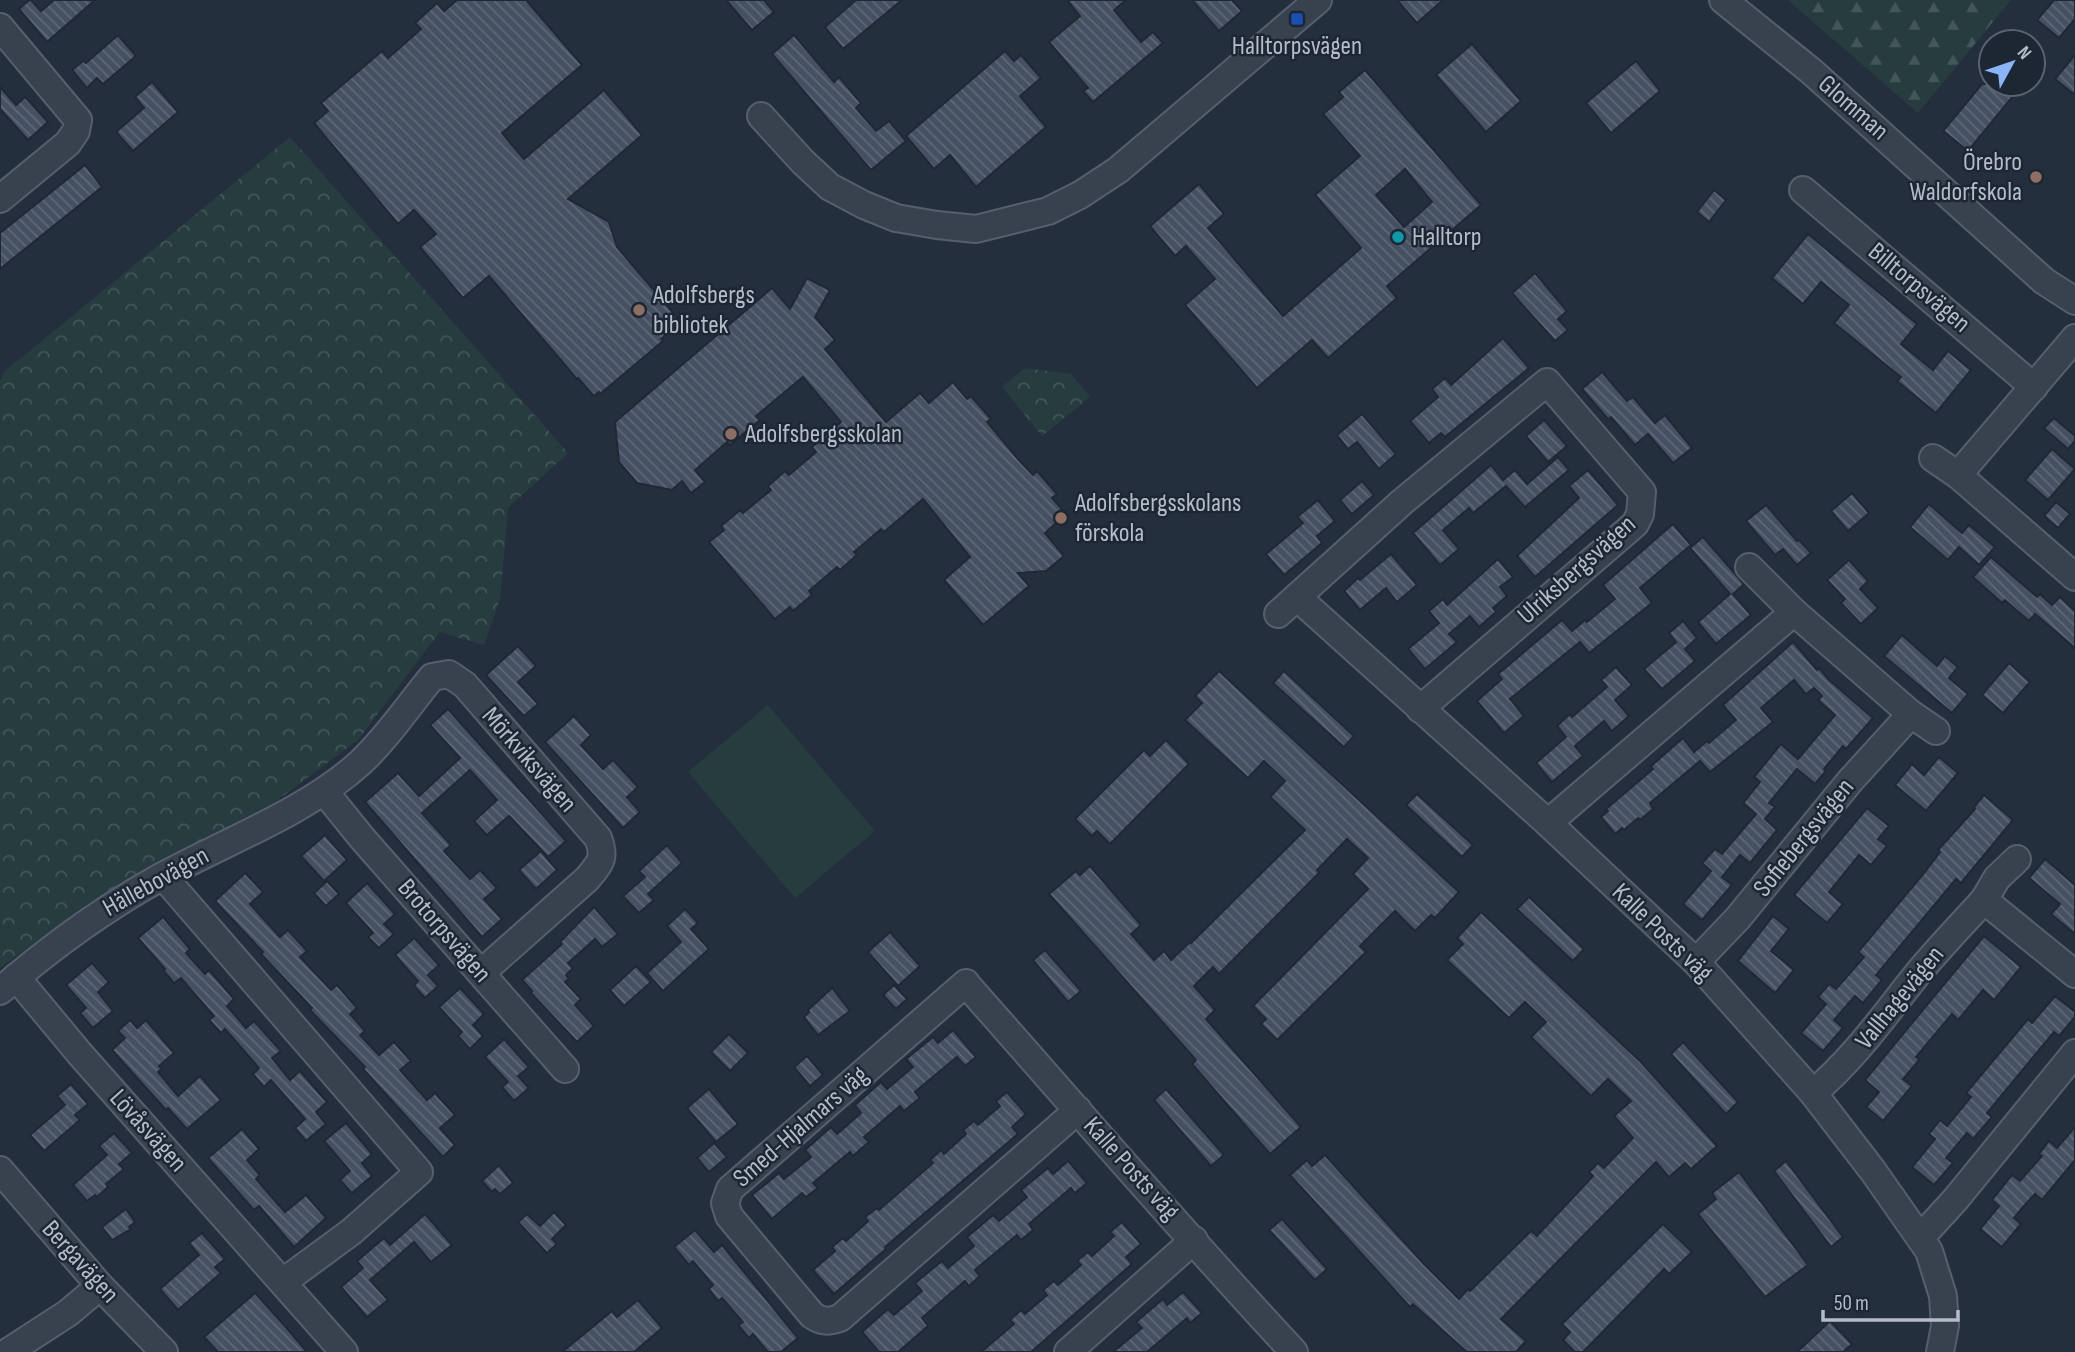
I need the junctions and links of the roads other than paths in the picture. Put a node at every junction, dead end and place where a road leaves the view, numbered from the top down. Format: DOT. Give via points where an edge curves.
graph roads {
  1 [pos="1318,0"];
  2 [pos="1723,0"];
  3 [pos="0,27"];
  4 [pos="761,116"];
  5 [pos="1803,190"];
  6 [pos="0,199"];
  7 [pos="2075,300"];
  8 [pos="2075,338"];
  9 [pos="2034,387"];
  10 [pos="1933,458"];
  11 [pos="1958,475"];
  12 [pos="1749,567"];
  13 [pos="2075,577"];
  14 [pos="1288,606"];
  15 [pos="1794,612"];
  16 [pos="1420,709"];
  17 [pos="1911,714"];
  18 [pos="1936,731"];
  19 [pos="324,791"];
  20 [pos="1548,824"];
  21 [pos="2017,859"];
  22 [pos="163,876"];
  23 [pos="1984,900"];
  24 [pos="1696,962"];
  25 [pos="481,973"];
  26 [pos="2075,974"];
  27 [pos="8,984"];
  28 [pos="968,986"];
  29 [pos="2075,1053"];
  30 [pos="565,1069"];
  31 [pos="1813,1093"];
  32 [pos="1078,1110"];
  33 [pos="0,1170"];
  34 [pos="1920,1237"];
  35 [pos="1194,1240"];
  36 [pos="283,1282"];
  37 [pos="100,1286"];
  38 [pos="8,1352"];
  39 [pos="164,1352"];
  40 [pos="344,1352"];
  41 [pos="1068,1352"];
  42 [pos="1294,1352"];
  43 [pos="1940,1352"];
  1 -- 4 [label="street" via="1118,170 1048,211 976,229 896,218 830,187"];
  2 -- 7 [label="street, Glomman" via="1811,71 2044,281"];
  3 -- 6 [label="street" via="78,120 68,143"];
  5 -- 9 [label="street, Billtorpsvägen"];
  8 -- 9 [label="street"];
  9 -- 11 [label="street"];
  10 -- 11 [label="street"];
  11 -- 13 [label="street"];
  12 -- 15 [label="street"];
  14 -- 16 [label="street, Kalle Posts väg"];
  14 -- 16 [label="street, Ulriksbergsvägen" via="1555,373 1642,492 1640,514 1635,524"];
  15 -- 17 [label="street"];
  15 -- 20 [label="street"];
  16 -- 20 [label="street, Kalle Posts väg"];
  17 -- 18 [label="street"];
  17 -- 24 [label="street, Sofiebergsvägen"];
  19 -- 22 [label="street, Hällebovägen"];
  19 -- 25 [label="street, Brotorpsvägen"];
  19 -- 25 [label="street, Mörkviksvägen" via="361,762 432,677 449,674 465,685 598,838 603,851 600,863 587,879"];
  20 -- 24 [label="street, Kalle Posts väg"];
  21 -- 23 [label="street, Vallhagevägen" via="1997,878"];
  22 -- 27 [label="street, Hällebovägen" via="74,931"];
  22 -- 36 [label="street" via="428,1179"];
  23 -- 26 [label="street"];
  23 -- 31 [label="street, Vallhagevägen" via="1919,972 1874,1032"];
  24 -- 31 [label="street, Kalle Posts väg"];
  25 -- 30 [label="street, Brotorpsvägen"];
  27 -- 36 [label="street, Lövåsvägen" via="80,1054"];
  28 -- 32 [label="street, Kalle Posts väg"];
  28 -- 32 [label="street, Smed-Hjalmars väg" via="726,1196 729,1216 813,1315 821,1321 840,1318"];
  29 -- 34 [label="street"];
  31 -- 34 [label="street, Kalle Posts väg"];
  32 -- 35 [label="street, Kalle Posts väg"];
  33 -- 37 [label="street, Bergavägen"];
  34 -- 43 [label="street, Kalle Posts väg" via="1944,1296"];
  35 -- 41 [label="street"];
  35 -- 42 [label="street, Kalle Posts väg"];
  36 -- 40 [label="street, Lövåsvägen"];
  37 -- 38 [label="street"];
  37 -- 39 [label="street, Bergavägen"];
}
